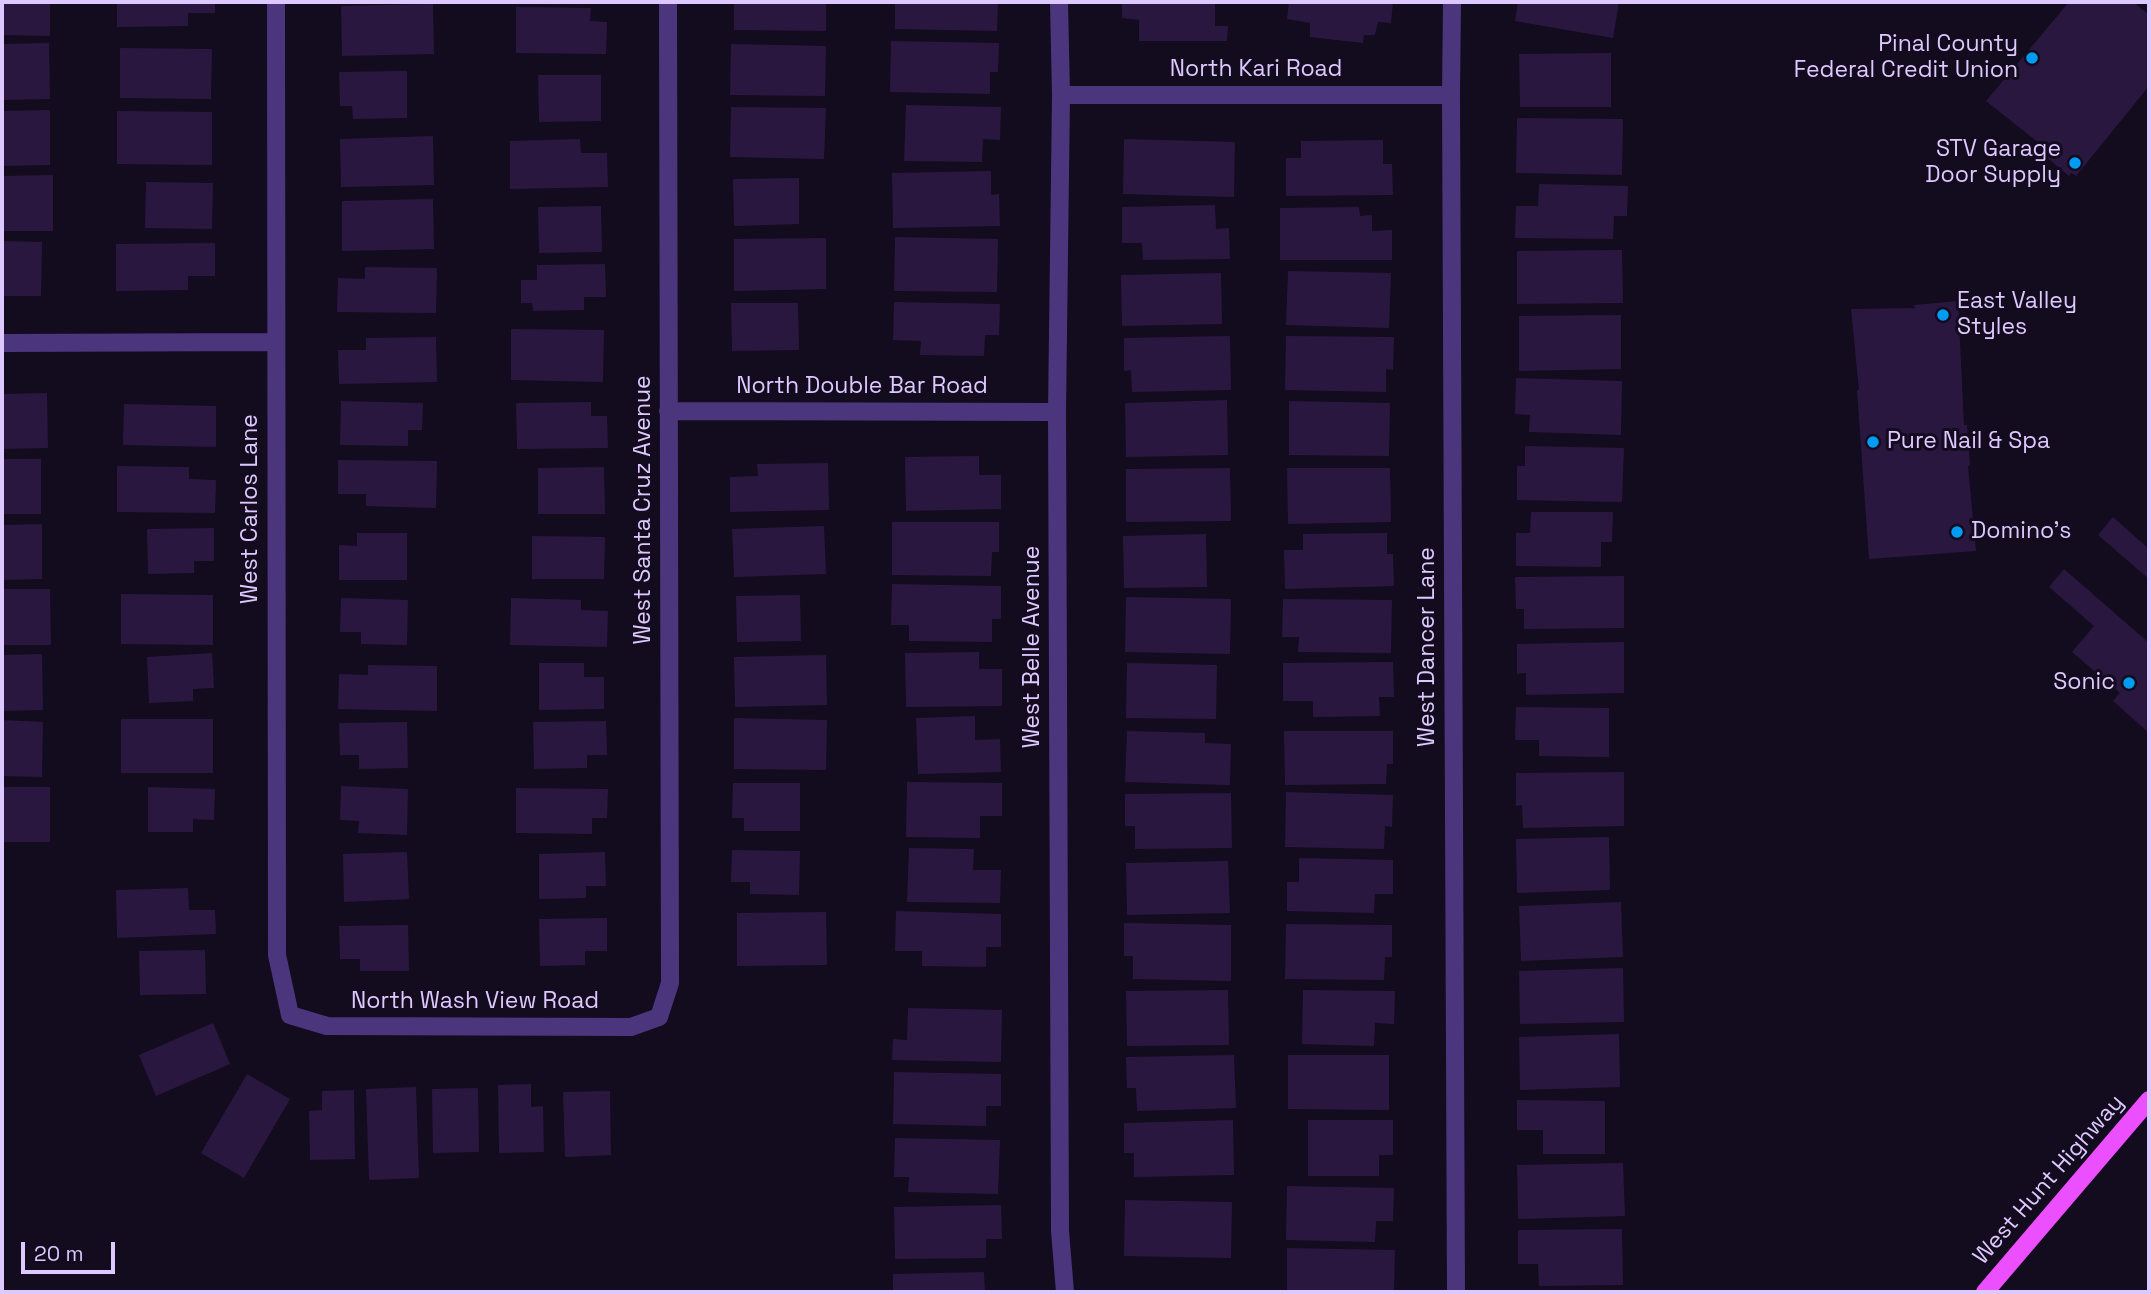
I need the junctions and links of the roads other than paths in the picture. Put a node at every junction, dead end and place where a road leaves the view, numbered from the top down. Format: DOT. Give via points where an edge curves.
graph roads {
  1 [pos="276,2"];
  2 [pos="668,2"];
  3 [pos="1059,2"];
  4 [pos="1452,2"];
  5 [pos="1451,94"];
  6 [pos="1061,95"];
  7 [pos="2,342"];
  8 [pos="275,342"];
  9 [pos="668,411"];
  10 [pos="1057,412"];
  11 [pos="290,1014"];
  12 [pos="659,1017"];
  13 [pos="2149,1100"];
  14 [pos="1065,1292"];
  15 [pos="1456,1292"];
  16 [pos="1985,1292"];
  1 -- 8 [label="street, West Carlos Lane"];
  2 -- 9 [label="street, West Santa Cruz Avenue"];
  3 -- 6 [label="street, West Belle Avenue"];
  4 -- 5 [label="street, West Dancer Lane"];
  5 -- 6 [label="street, North Kari Road"];
  5 -- 15 [label="street, West Dancer Lane"];
  6 -- 10 [label="street, West Belle Avenue"];
  7 -- 8 [label="street"];
  8 -- 11 [label="street, West Carlos Lane" via="277,955"];
  9 -- 10 [label="street, North Double Bar Road"];
  9 -- 12 [label="street, West Santa Cruz Avenue" via="670,982"];
  10 -- 14 [label="street, West Belle Avenue" via="1060,1231"];
  11 -- 12 [label="street, North Wash View Road" via="327,1026 631,1027"];
  13 -- 16 [label="main road, West Hunt Highway"];
}
